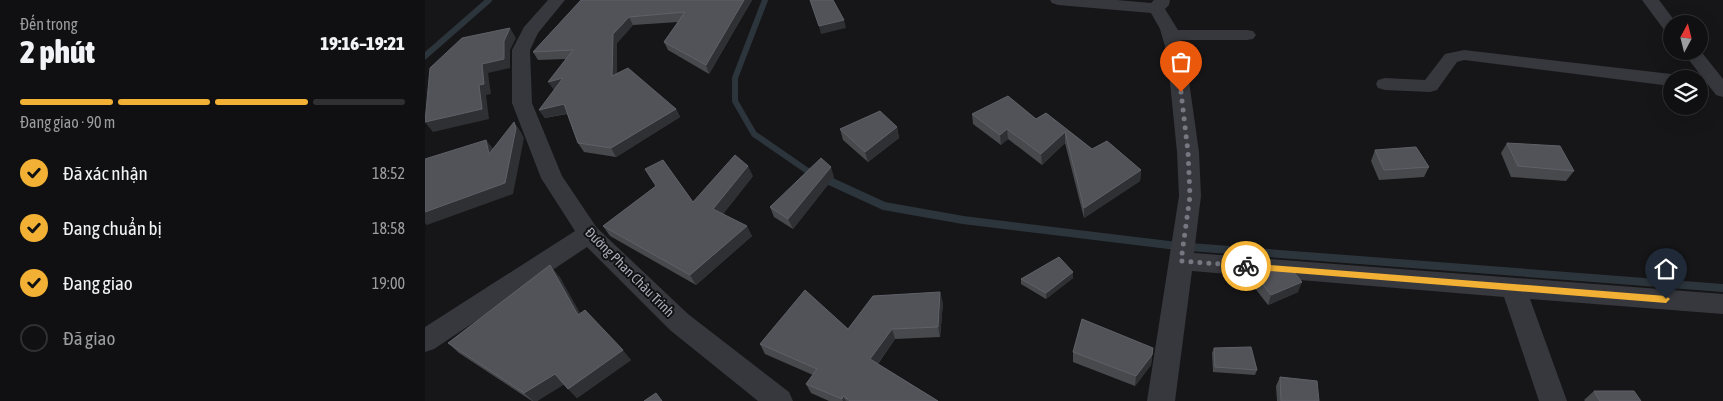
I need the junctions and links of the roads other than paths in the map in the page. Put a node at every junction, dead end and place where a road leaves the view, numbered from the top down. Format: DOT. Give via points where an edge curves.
graph roads {
  1 [pos="557,0"];
  2 [pos="1058,0"];
  3 [pos="1650,0"];
  4 [pos="1159,4"];
  5 [pos="1663,17"];
  6 [pos="1171,34"];
  7 [pos="1247,35"];
  8 [pos="1698,60"];
  9 [pos="1663,79"];
  10 [pos="1385,84"];
  11 [pos="1708,85"];
  12 [pos="1721,88"];
  13 [pos="589,234"];
  14 [pos="1181,258"];
  15 [pos="1513,287"];
  16 [pos="1723,304"];
  17 [pos="425,341"];
  18 [pos="779,401"];
  19 [pos="1161,401"];
  20 [pos="1553,401"];
  1 -- 13 [label="street, Đường Phan Châu Trinh" via="530,30 521,50 522,103 552,178"];
  2 -- 4 [label="street"];
  3 -- 5 [label="street"];
  4 -- 6 [label="street"];
  6 -- 7 [label="street"];
  6 -- 14 [label="street" via="1188,152 1190,196"];
  8 -- 12 [label="street"];
  9 -- 10 [label="street" via="1464,55 1451,58 1430,86"];
  11 -- 12 [label="street"];
  13 -- 17 [label="street"];
  13 -- 18 [label="street, Đường Phan Châu Trinh" via="679,322"];
  14 -- 15 [label="street"];
  14 -- 19 [label="street"];
  15 -- 16 [label="street"];
  15 -- 20 [label="street"];
}
